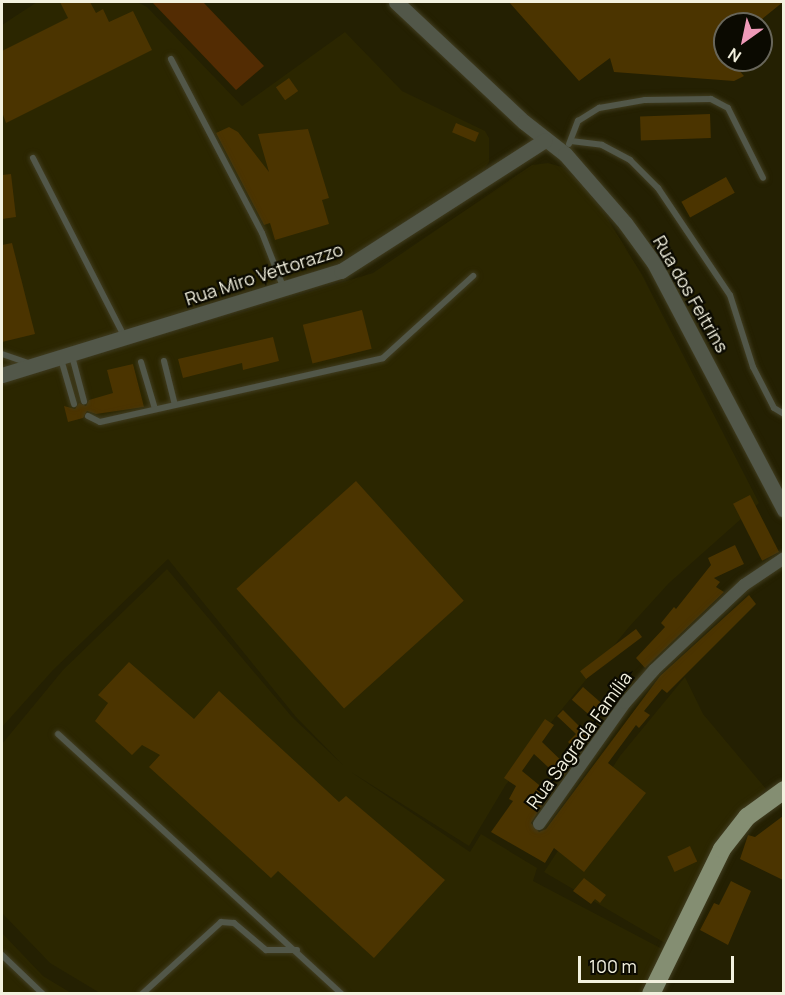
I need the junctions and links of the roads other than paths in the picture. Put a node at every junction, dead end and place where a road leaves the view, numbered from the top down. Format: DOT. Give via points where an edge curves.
graph roads {
  1 [pos="396,2"];
  2 [pos="171,59"];
  3 [pos="545,140"];
  4 [pos="568,147"];
  5 [pos="33,158"];
  6 [pos="763,178"];
  7 [pos="473,276"];
  8 [pos="284,289"];
  9 [pos="126,339"];
  10 [pos="2,354"];
  11 [pos="66,357"];
  12 [pos="164,361"];
  13 [pos="141,362"];
  14 [pos="34,366"];
  15 [pos="2,375"];
  16 [pos="84,401"];
  17 [pos="783,403"];
  18 [pos="74,404"];
  19 [pos="175,405"];
  20 [pos="774,408"];
  21 [pos="155,409"];
  22 [pos="783,414"];
  23 [pos="88,416"];
  24 [pos="783,510"];
  25 [pos="783,558"];
  26 [pos="58,734"];
  27 [pos="783,790"];
  28 [pos="783,800"];
  29 [pos="539,824"];
  30 [pos="297,950"];
  31 [pos="2,955"];
  32 [pos="43,993"];
  33 [pos="142,993"];
  34 [pos="342,993"];
  35 [pos="651,993"];
  36 [pos="659,993"];
  1 -- 3 [label="street, Rua dos Feltrins"];
  2 -- 8 [label="lane" via="262,232"];
  3 -- 4 [label="street, Rua dos Feltrins"];
  3 -- 8 [label="street, Rua Miro Vettorazzo" via="360,261"];
  4 -- 6 [label="lane" via="578,121 599,108 645,100 721,101"];
  4 -- 20 [label="lane" via="602,146 630,160 658,188 730,295 753,367"];
  4 -- 24 [label="street, Rua dos Feltrins" via="654,263"];
  5 -- 9 [label="lane"];
  7 -- 19 [label="lane" via="383,358"];
  8 -- 9 [label="street, Rua Miro Vettorazzo"];
  9 -- 11 [label="street, Rua Miro Vettorazzo"];
  10 -- 14 [label="lane"];
  11 -- 14 [label="street, Rua Miro Vettorazzo"];
  11 -- 16 [label="lane"];
  11 -- 18 [label="lane"];
  12 -- 19 [label="lane"];
  13 -- 21 [label="lane"];
  14 -- 15 [label="street, Rua Miro Vettorazzo"];
  17 -- 20 [label="lane"];
  19 -- 21 [label="lane"];
  20 -- 22 [label="lane"];
  21 -- 23 [label="lane" via="100,422"];
  25 -- 29 [label="street, Rua Sagrada Família" via="744,585 654,670 625,703"];
  26 -- 30 [label="lane"];
  27 -- 35 [label="main road" via="747,817 722,849"];
  28 -- 36 [label="main road" via="749,825 721,864"];
  30 -- 33 [label="lane" via="266,950 234,923 221,922"];
  30 -- 34 [label="lane"];
  31 -- 32 [label="lane"];
}
